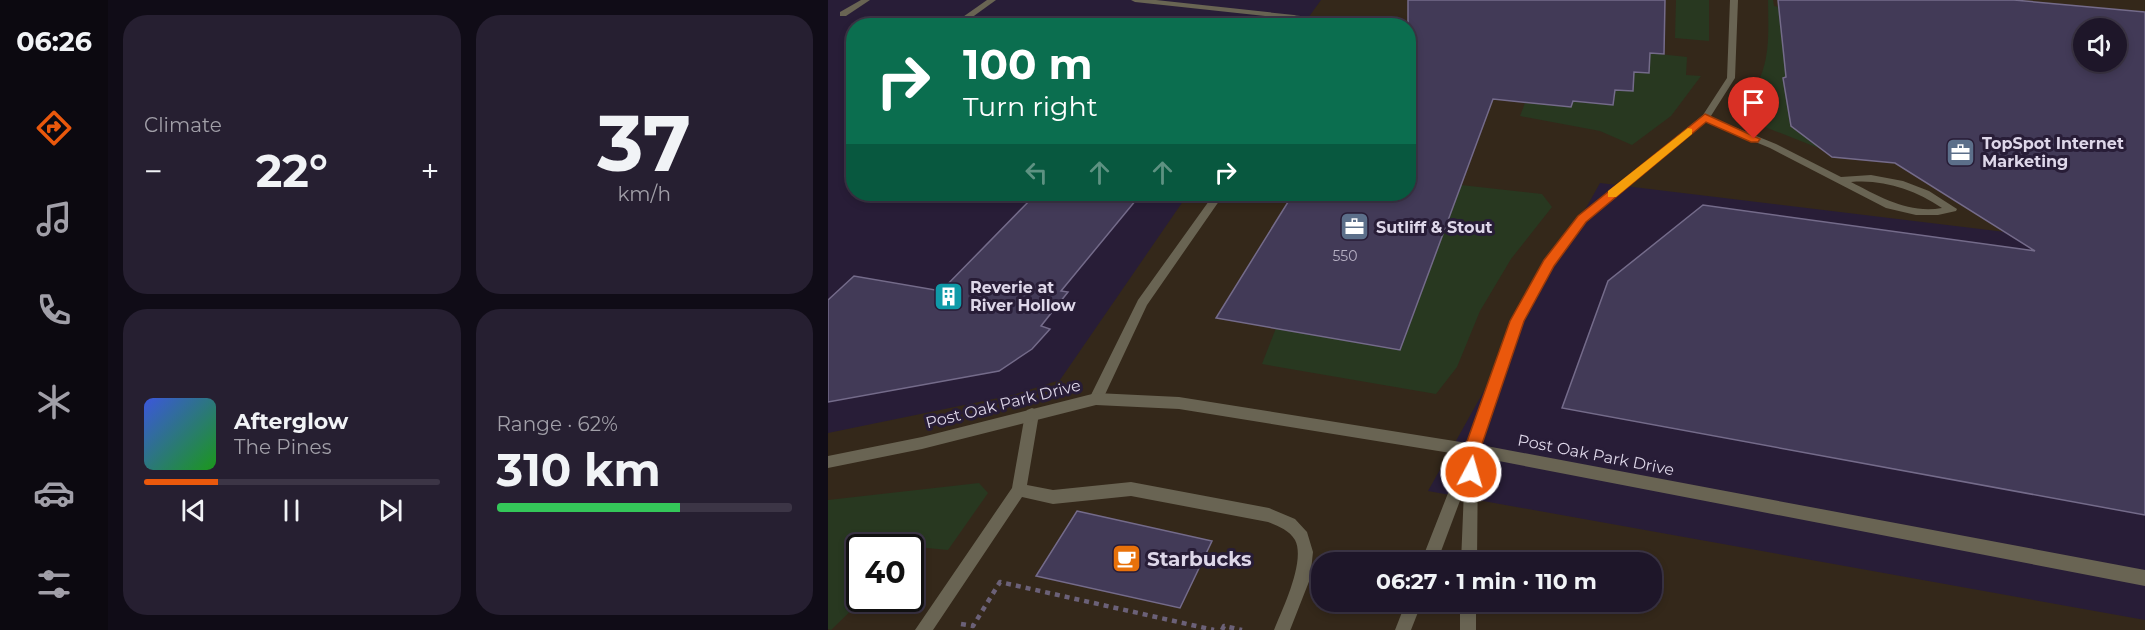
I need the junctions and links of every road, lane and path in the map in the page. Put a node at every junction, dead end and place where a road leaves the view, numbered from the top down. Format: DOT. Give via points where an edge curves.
graph roads {
  1 [pos="866,0"];
  2 [pos="992,0"];
  3 [pos="1135,0"];
  4 [pos="1734,0"];
  5 [pos="1167,2"];
  6 [pos="843,14"];
  7 [pos="966,18"];
  8 [pos="1304,18"];
  9 [pos="1705,118"];
  10 [pos="1840,180"];
  11 [pos="1214,201"];
  12 [pos="1095,399"];
  13 [pos="1032,414"];
  14 [pos="1472,450"];
  15 [pos="828,462"];
  16 [pos="1019,490"];
  17 [pos="1433,552"];
  18 [pos="1469,552"];
  19 [pos="2145,578"];
  20 [pos="1410,612"];
  21 [pos="1468,612"];
  22 [pos="927,623"];
  23 [pos="1214,630"];
  24 [pos="1222,630"];
  25 [pos="1242,630"];
  26 [pos="1282,630"];
  27 [pos="1403,630"];
  28 [pos="1468,630"];
  1 -- 6 [label="street"];
  2 -- 7 [label="street"];
  3 -- 5 [label="street"];
  4 -- 9 [label="street" via="1731,78"];
  5 -- 8 [label="street"];
  9 -- 10 [label="street"];
  9 -- 14 [label="street" via="1582,219 1549,263 1517,321"];
  10 -- 10 [label="street" via="1890,206 1916,212 1952,209 1908,184 1860,177"];
  11 -- 12 [label="street" via="1142,303"];
  12 -- 13 [label="street, Post Oak Park Drive"];
  12 -- 14 [label="street, Post Oak Park Drive" via="1179,403"];
  13 -- 15 [label="street, Post Oak Park Drive" via="922,443"];
  13 -- 16 [label="street"];
  14 -- 17 [label="street"];
  14 -- 18 [label="street"];
  14 -- 19 [label="street, Post Oak Park Drive"];
  16 -- 22 [label="street"];
  16 -- 26 [label="street" via="1053,497 1131,489 1269,515 1290,524 1302,537 1305,552 1302,579"];
  20 -- 27 [label="street"];
  21 -- 28 [label="street"];
  22 -- 23 [label="path" via="973,626 1000,582"];
  24 -- 25 [label="path" via="1224,626"];
}
